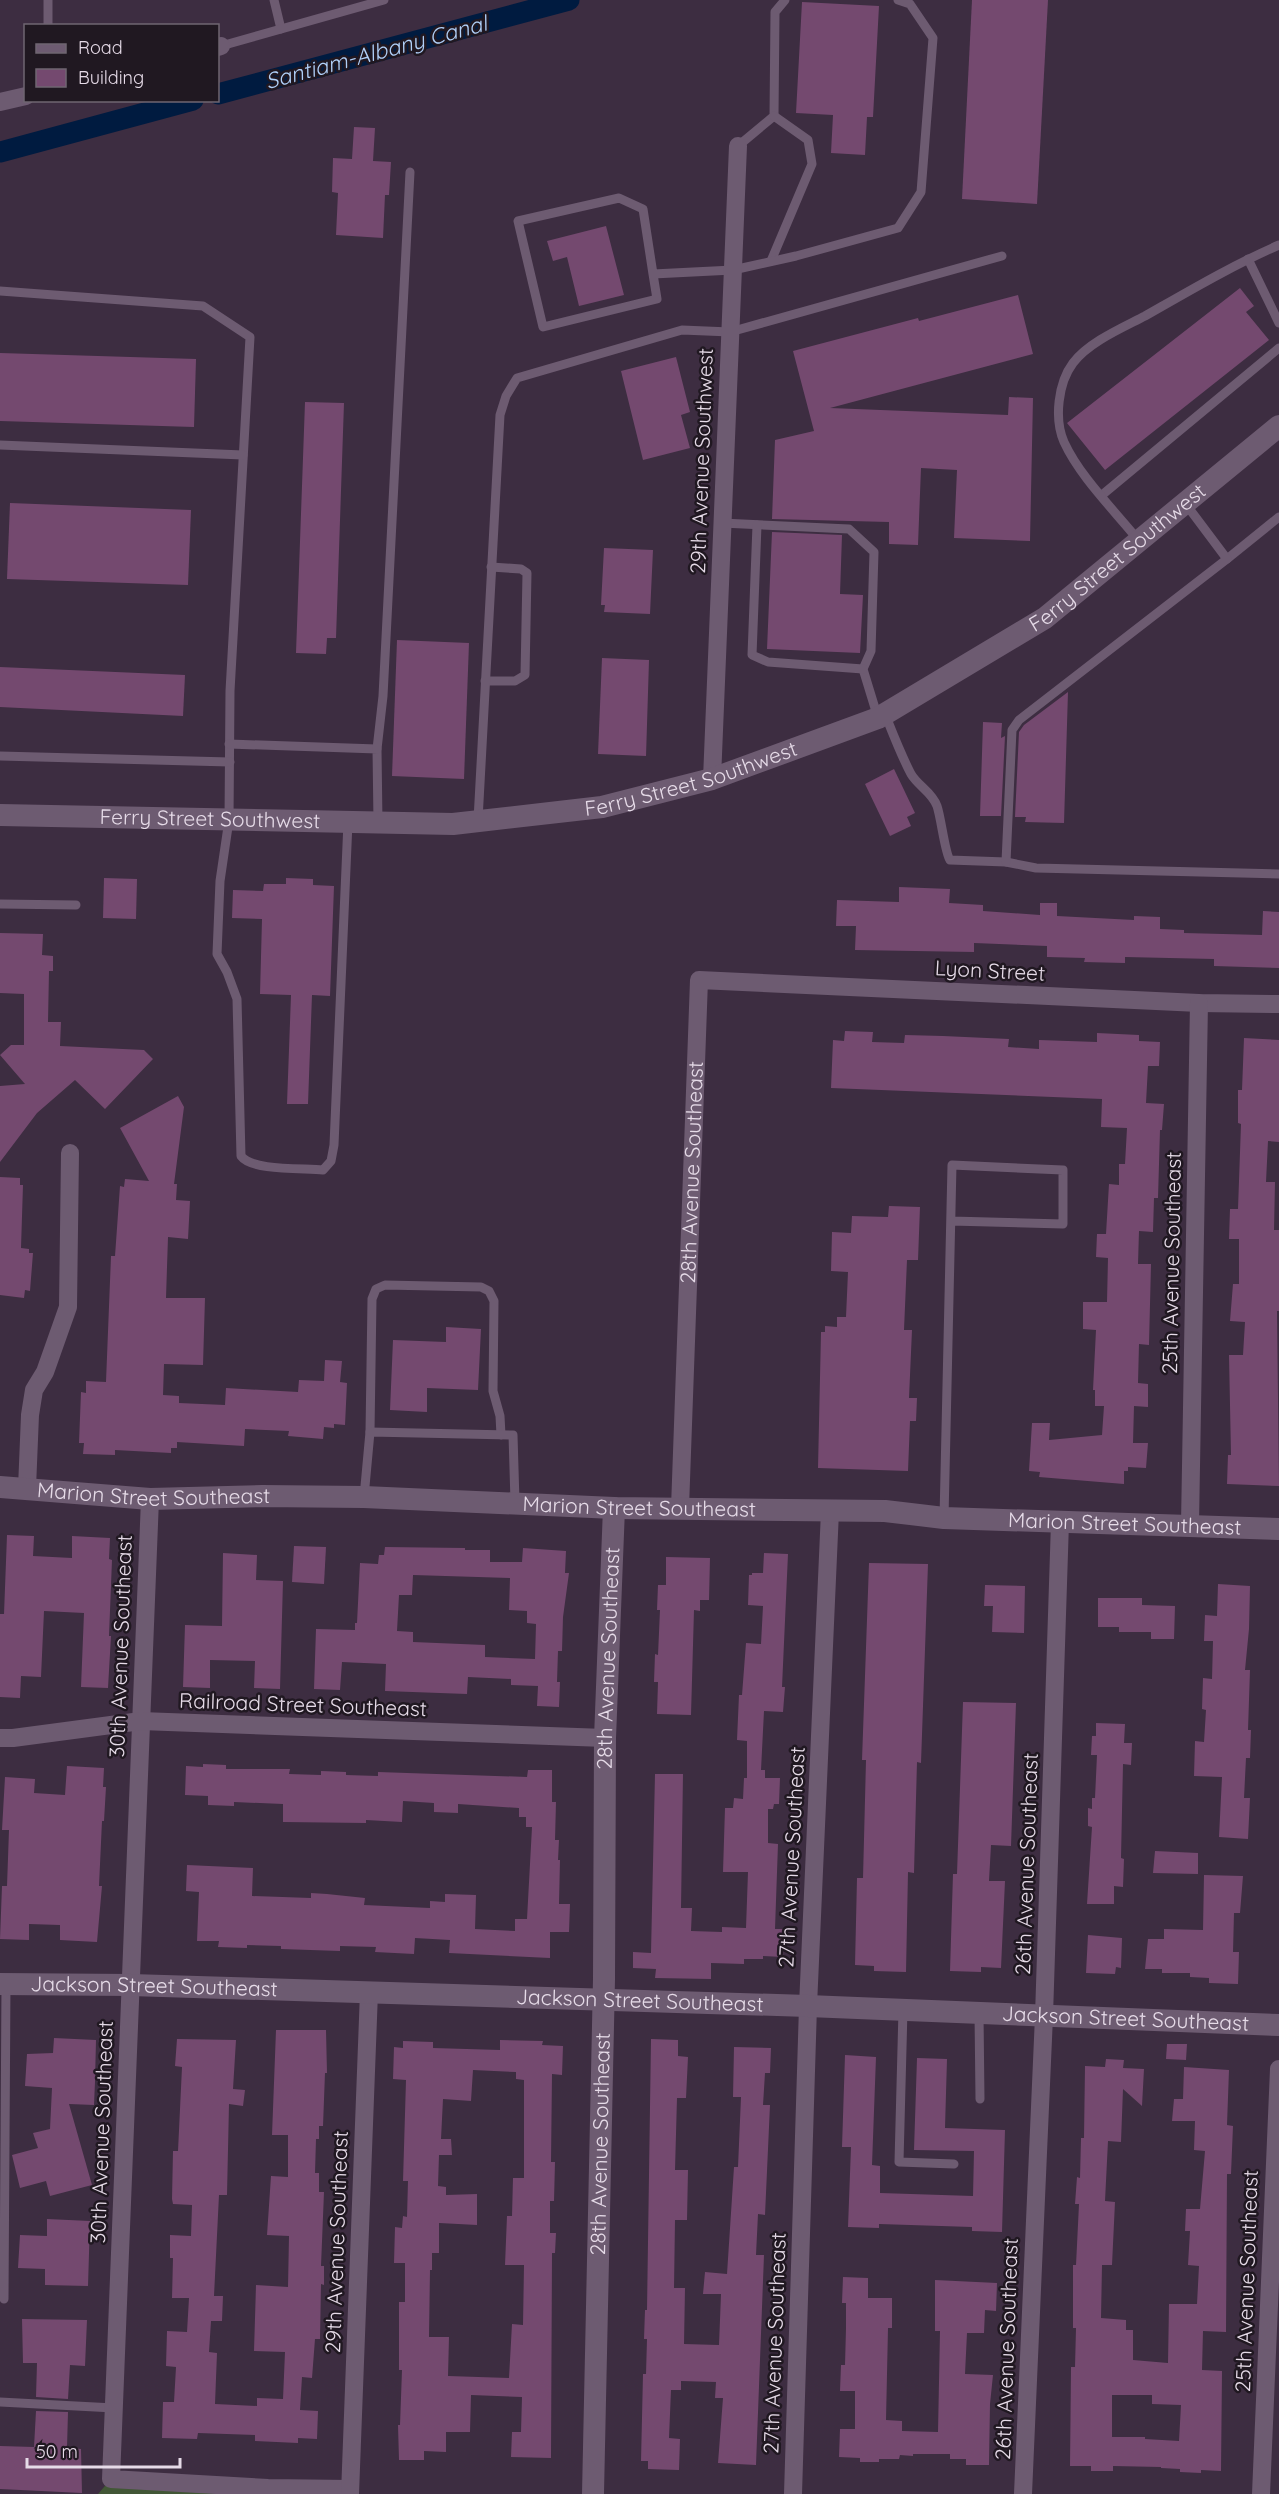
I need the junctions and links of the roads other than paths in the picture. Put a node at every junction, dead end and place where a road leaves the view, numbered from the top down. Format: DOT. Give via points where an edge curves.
graph roads {
  1 [pos="48,0"];
  2 [pos="274,0"];
  3 [pos="384,0"];
  4 [pos="785,0"];
  5 [pos="898,0"];
  6 [pos="48,24"];
  7 [pos="281,29"];
  8 [pos="219,46"];
  9 [pos="24,96"];
  10 [pos="0,102"];
  11 [pos="774,116"];
  12 [pos="738,146"];
  13 [pos="410,172"];
  14 [pos="1279,245"];
  15 [pos="1002,256"];
  16 [pos="1248,259"];
  17 [pos="771,261"];
  18 [pos="733,270"];
  19 [pos="653,274"];
  20 [pos="0,291"];
  21 [pos="1279,324"];
  22 [pos="730,332"];
  23 [pos="1279,348"];
  24 [pos="1279,426"];
  25 [pos="0,445"];
  26 [pos="243,455"];
  27 [pos="1102,495"];
  28 [pos="1185,503"];
  29 [pos="1279,517"];
  30 [pos="722,523"];
  31 [pos="757,525"];
  32 [pos="1139,541"];
  33 [pos="1227,559"];
  34 [pos="491,567"];
  35 [pos="863,669"];
  36 [pos="485,681"];
  37 [pos="881,716"];
  38 [pos="230,744"];
  39 [pos="376,749"];
  40 [pos="0,756"];
  41 [pos="230,762"];
  42 [pos="711,779"];
  43 [pos="0,815"];
  44 [pos="229,819"];
  45 [pos="478,821"];
  46 [pos="348,822"];
  47 [pos="378,823"];
  48 [pos="1006,862"];
  49 [pos="1279,874"];
  50 [pos="0,904"];
  51 [pos="76,905"];
  52 [pos="699,980"];
  53 [pos="1199,1003"];
  54 [pos="1279,1004"];
  55 [pos="70,1153"];
  56 [pos="951,1221"];
  57 [pos="370,1432"];
  58 [pos="501,1435"];
  59 [pos="0,1487"];
  60 [pos="27,1488"];
  61 [pos="364,1497"];
  62 [pos="150,1499"];
  63 [pos="515,1504"];
  64 [pos="614,1508"];
  65 [pos="680,1508"];
  66 [pos="830,1511"];
  67 [pos="944,1518"];
  68 [pos="1060,1522"];
  69 [pos="1190,1524"];
  70 [pos="1279,1529"];
  71 [pos="141,1721"];
  72 [pos="0,1738"];
  73 [pos="605,1738"];
  74 [pos="3,1984"];
  75 [pos="131,1985"];
  76 [pos="369,1992"];
  77 [pos="603,2000"];
  78 [pos="808,2006"];
  79 [pos="903,2010"];
  80 [pos="979,2013"];
  81 [pos="1044,2016"];
  82 [pos="1279,2025"];
  83 [pos="1279,2069"];
  84 [pos="980,2099"];
  85 [pos="954,2164"];
  86 [pos="1274,2273"];
  87 [pos="4,2299"];
  88 [pos="0,2402"];
  89 [pos="114,2408"];
  90 [pos="350,2492"];
  91 [pos="593,2494"];
  92 [pos="793,2494"];
  93 [pos="1023,2494"];
  94 [pos="1261,2494"];
  1 -- 6 [label="lane"];
  2 -- 7 [label="lane"];
  3 -- 7 [label="lane"];
  4 -- 11 [label="lane" via="775,12"];
  5 -- 17 [label="lane" via="910,4 933,38 921,192 898,228"];
  7 -- 8 [label="lane"];
  9 -- 10 [label="street"];
  11 -- 12 [label="lane"];
  11 -- 17 [label="lane" via="808,140 812,164"];
  12 -- 18 [label="street, 29th Avenue Southwest"];
  13 -- 39 [label="lane" via="383,696"];
  14 -- 16 [label="lane"];
  15 -- 22 [label="lane"];
  16 -- 21 [label="lane"];
  16 -- 27 [label="lane" via="1114,333 1074,362 1064,377 1058,418 1063,441"];
  17 -- 18 [label="lane"];
  18 -- 19 [label="lane"];
  18 -- 22 [label="street, 29th Avenue Southwest"];
  19 -- 19 [label="lane" via="643,210 620,198 518,221 543,327 657,299"];
  20 -- 26 [label="lane" via="203,306 250,337"];
  22 -- 30 [label="street, 29th Avenue Southwest"];
  22 -- 34 [label="lane" via="682,330 517,378 500,415"];
  23 -- 27 [label="lane"];
  24 -- 28 [label="street, Ferry Street Southwest"];
  25 -- 26 [label="lane"];
  26 -- 38 [label="lane"];
  27 -- 32 [label="lane"];
  28 -- 32 [label="street, Ferry Street Southwest"];
  28 -- 33 [label="lane"];
  29 -- 33 [label="lane"];
  30 -- 31 [label="lane"];
  30 -- 42 [label="street, 29th Avenue Southwest"];
  31 -- 35 [label="lane" via="752,655 768,662"];
  31 -- 35 [label="lane" via="849,529 874,552 871,651"];
  32 -- 37 [label="street, Ferry Street Southwest" via="1045,618"];
  33 -- 48 [label="lane" via="1012,729"];
  34 -- 36 [label="lane"];
  34 -- 36 [label="lane" via="527,573 525,675 515,681"];
  35 -- 37 [label="lane"];
  36 -- 45 [label="lane"];
  37 -- 42 [label="street, Ferry Street Southwest"];
  37 -- 48 [label="lane" via="912,776 936,804 946,856 950,860"];
  38 -- 39 [label="lane"];
  38 -- 41 [label="lane"];
  39 -- 47 [label="lane"];
  40 -- 41 [label="lane"];
  41 -- 44 [label="lane"];
  42 -- 45 [label="street, Ferry Street Southwest" via="602,807"];
  43 -- 44 [label="street, Ferry Street Southwest"];
  44 -- 46 [label="street, Ferry Street Southwest"];
  44 -- 46 [label="lane" via="220,882 217,954 237,999 241,1156 245,1162 258,1165 323,1170 331,1161 334,1145"];
  45 -- 47 [label="street, Ferry Street Southwest"];
  46 -- 47 [label="street, Ferry Street Southwest"];
  48 -- 49 [label="lane" via="1036,868"];
  50 -- 51 [label="lane"];
  52 -- 53 [label="street, Lyon Street"];
  52 -- 65 [label="street, 28th Avenue Southeast"];
  53 -- 54 [label="street, Lyon Street"];
  53 -- 69 [label="street, 25th Avenue Southeast"];
  55 -- 60 [label="street" via="68,1307 45,1372 34,1390"];
  56 -- 56 [label="lane" via="952,1165 1063,1170 1063,1224"];
  56 -- 67 [label="lane"];
  57 -- 58 [label="lane"];
  57 -- 58 [label="lane" via="372,1299 376,1289 385,1285 481,1287 489,1291 494,1301 493,1391"];
  57 -- 61 [label="lane"];
  58 -- 63 [label="lane" via="513,1435"];
  59 -- 60 [label="street, Marion Street Southeast"];
  60 -- 62 [label="street, Marion Street Southeast"];
  61 -- 62 [label="street, Marion Street Southeast"];
  61 -- 63 [label="street, Marion Street Southeast"];
  62 -- 71 [label="street, 30th Avenue Southeast"];
  63 -- 64 [label="street, Marion Street Southeast"];
  64 -- 65 [label="street, Marion Street Southeast"];
  64 -- 73 [label="street, 28th Avenue Southeast"];
  65 -- 66 [label="street, Marion Street Southeast"];
  66 -- 67 [label="street, Marion Street Southeast" via="885,1511"];
  66 -- 78 [label="street, 27th Avenue Southeast"];
  67 -- 68 [label="street, Marion Street Southeast"];
  68 -- 69 [label="street, Marion Street Southeast"];
  68 -- 81 [label="street, 26th Avenue Southeast"];
  69 -- 70 [label="street, Marion Street Southeast"];
  71 -- 72 [label="street, Railroad Street Southeast"];
  71 -- 73 [label="street, Railroad Street Southeast"];
  71 -- 75 [label="street, 30th Avenue Southeast"];
  73 -- 77 [label="street, 28th Avenue Southeast"];
  74 -- 75 [label="street, Jackson Street Southeast"];
  74 -- 87 [label="lane"];
  75 -- 76 [label="street, Jackson Street Southeast"];
  75 -- 89 [label="street, 30th Avenue Southeast"];
  76 -- 77 [label="street, Jackson Street Southeast"];
  76 -- 90 [label="street, 29th Avenue Southeast"];
  77 -- 78 [label="street, Jackson Street Southeast"];
  77 -- 91 [label="street, 28th Avenue Southeast"];
  78 -- 79 [label="street, Jackson Street Southeast"];
  78 -- 92 [label="street, 27th Avenue Southeast"];
  79 -- 80 [label="street, Jackson Street Southeast"];
  79 -- 85 [label="lane" via="899,2162"];
  80 -- 81 [label="street, Jackson Street Southeast"];
  80 -- 84 [label="lane"];
  81 -- 82 [label="street, Jackson Street Southeast"];
  81 -- 93 [label="street, 26th Avenue Southeast"];
  83 -- 86 [label="street, 25th Avenue Southeast"];
  86 -- 94 [label="street, 25th Avenue Southeast"];
  88 -- 89 [label="lane"];
  89 -- 90 [label="street, 30th Avenue Southeast" via="111,2479"];
}
